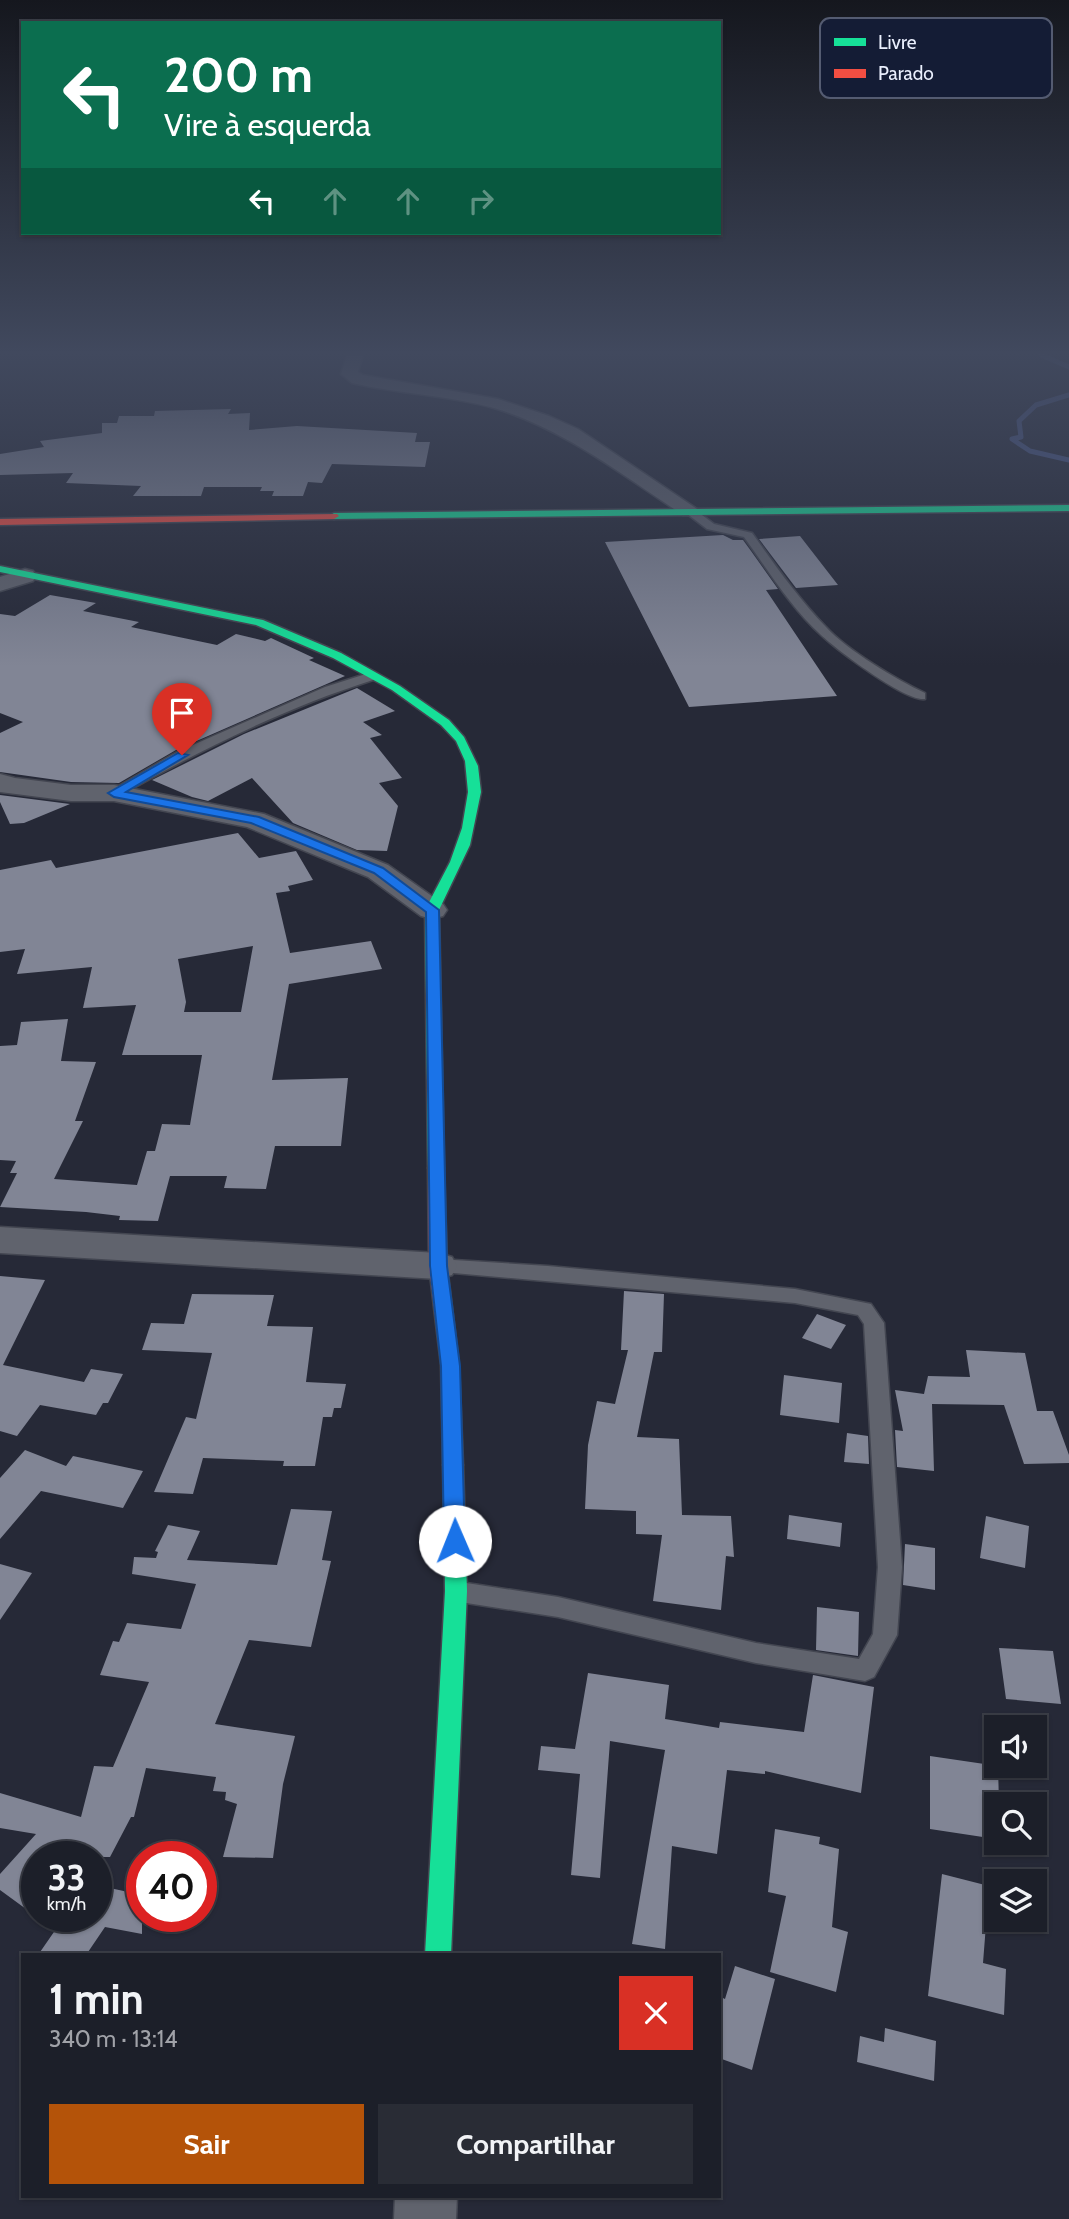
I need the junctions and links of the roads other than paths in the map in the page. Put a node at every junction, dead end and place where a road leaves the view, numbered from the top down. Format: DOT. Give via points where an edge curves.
graph roads {
  1 [pos="611,459"];
  2 [pos="1069,508"];
  3 [pos="690,511"];
  4 [pos="0,522"];
  5 [pos="0,569"];
  6 [pos="25,576"];
  7 [pos="0,584"];
  8 [pos="369,677"];
  9 [pos="921,696"];
  10 [pos="0,782"];
  11 [pos="114,793"];
  12 [pos="432,910"];
  13 [pos="0,1240"];
  14 [pos="438,1266"];
  15 [pos="456,1591"];
  16 [pos="438,1953"];
  17 [pos="426,2198"];
  18 [pos="425,2219"];
  1 -- 3 [label="street"];
  2 -- 3 [label="street"];
  3 -- 4 [label="street"];
  3 -- 9 [label="lane" via="711,527 748,535 824,632 894,683"];
  5 -- 6 [label="street"];
  6 -- 7 [label="street"];
  6 -- 8 [label="street" via="259,622 295,634"];
  8 -- 11 [label="lane" via="182,755"];
  8 -- 12 [label="street" via="419,702 461,740 474,773 470,822 452,874"];
  10 -- 11 [label="street" via="71,793"];
  11 -- 12 [label="street" via="254,820 378,871"];
  12 -- 14 [label="street"];
  13 -- 14 [label="street"];
  14 -- 15 [label="street" via="450,1366"];
  14 -- 15 [label="lane" via="795,1296 864,1309 874,1323 890,1567 885,1635 865,1670 756,1653 558,1606"];
  15 -- 16 [label="street"];
  17 -- 18 [label="street"];
}
